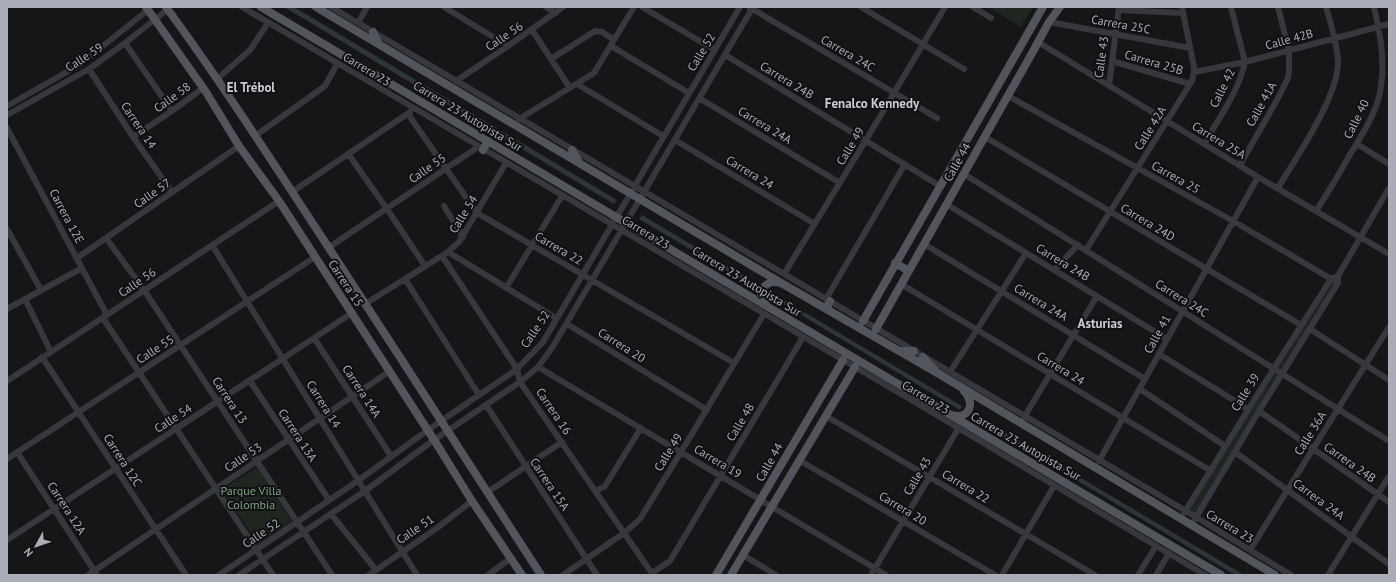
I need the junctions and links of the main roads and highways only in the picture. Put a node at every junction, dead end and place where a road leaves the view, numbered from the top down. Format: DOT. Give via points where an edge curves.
graph roads {
  1 [pos="261,7"];
  2 [pos="316,7"];
  3 [pos="1043,7"];
  4 [pos="1060,7"];
  5 [pos="147,8"];
  6 [pos="167,8"];
  7 [pos="356,22"];
  8 [pos="343,23"];
  9 [pos="373,32"];
  10 [pos="380,44"];
  11 [pos="1018,48"];
  12 [pos="1031,55"];
  13 [pos="540,131"];
  14 [pos="528,132"];
  15 [pos="488,141"];
  16 [pos="480,148"];
  17 [pos="572,150"];
  18 [pos="579,163"];
  19 [pos="895,263"];
  20 [pos="908,271"];
  21 [pos="783,284"];
  22 [pos="828,300"];
  23 [pos="826,309"];
  24 [pos="767,311"];
  25 [pos="863,321"];
  26 [pos="876,329"];
  27 [pos="898,351"];
  28 [pos="914,351"];
  29 [pos="923,356"];
  30 [pos="843,360"];
  31 [pos="855,367"];
  32 [pos="938,374"];
  33 [pos="961,388"];
  34 [pos="946,412"];
  35 [pos="522,575"];
  36 [pos="541,575"];
  37 [pos="716,575"];
  38 [pos="731,575"];
  39 [pos="1221,575"];
  40 [pos="1275,575"];
  1 -- 15 [label="main road, Carrera 23 Autopista Sur"];
  2 -- 8 [label="main road, Carrera 23 Autopista Sur"];
  3 -- 11 [label="main road, Calle 44"];
  4 -- 12 [label="main road, Calle 44"];
  5 -- 35 [label="main road, Carrera 15" via="279,201"];
  6 -- 36 [label="main road, Carrera 15" via="292,192"];
  7 -- 8 [label="main road"];
  8 -- 10 [label="main road, Carrera 23 Autopista Sur"];
  9 -- 10 [label="main road"];
  10 -- 14 [label="main road, Carrera 23 Autopista Sur"];
  11 -- 12 [label="main road"];
  11 -- 19 [label="main road, Calle 44"];
  12 -- 20 [label="main road, Calle 44"];
  13 -- 14 [label="main road"];
  14 -- 18 [label="main road, Carrera 23 Autopista Sur"];
  15 -- 16 [label="main road"];
  15 -- 24 [label="main road, Carrera 23 Autopista Sur" via="613,220"];
  17 -- 18 [label="main road"];
  18 -- 21 [label="main road, Carrera 23 Autopista Sur" via="632,189"];
  19 -- 20 [label="main road"];
  19 -- 25 [label="main road, Calle 44"];
  20 -- 26 [label="main road, Calle 44"];
  21 -- 23 [label="main road, Carrera 23 Autopista Sur"];
  21 -- 24 [label="main road" via="772,282 763,288 761,294"];
  22 -- 23 [label="main road"];
  23 -- 27 [label="main road, Carrera 23 Autopista Sur"];
  24 -- 34 [label="main road, Carrera 23 Autopista Sur" via="886,382"];
  27 -- 28 [label="main road"];
  27 -- 32 [label="main road, Carrera 23 Autopista Sur"];
  29 -- 32 [label="main road"];
  30 -- 37 [label="main road, Calle 44"];
  31 -- 38 [label="main road, Calle 44"];
  32 -- 33 [label="main road, Carrera 23 Autopista Sur"];
  33 -- 34 [label="main road" via="969,397 969,410 961,416"];
  33 -- 40 [label="main road, Carrera 23 Autopista Sur" via="1022,420"];
  34 -- 39 [label="main road, Carrera 23 Autopista Sur" via="1004,451"];
}
